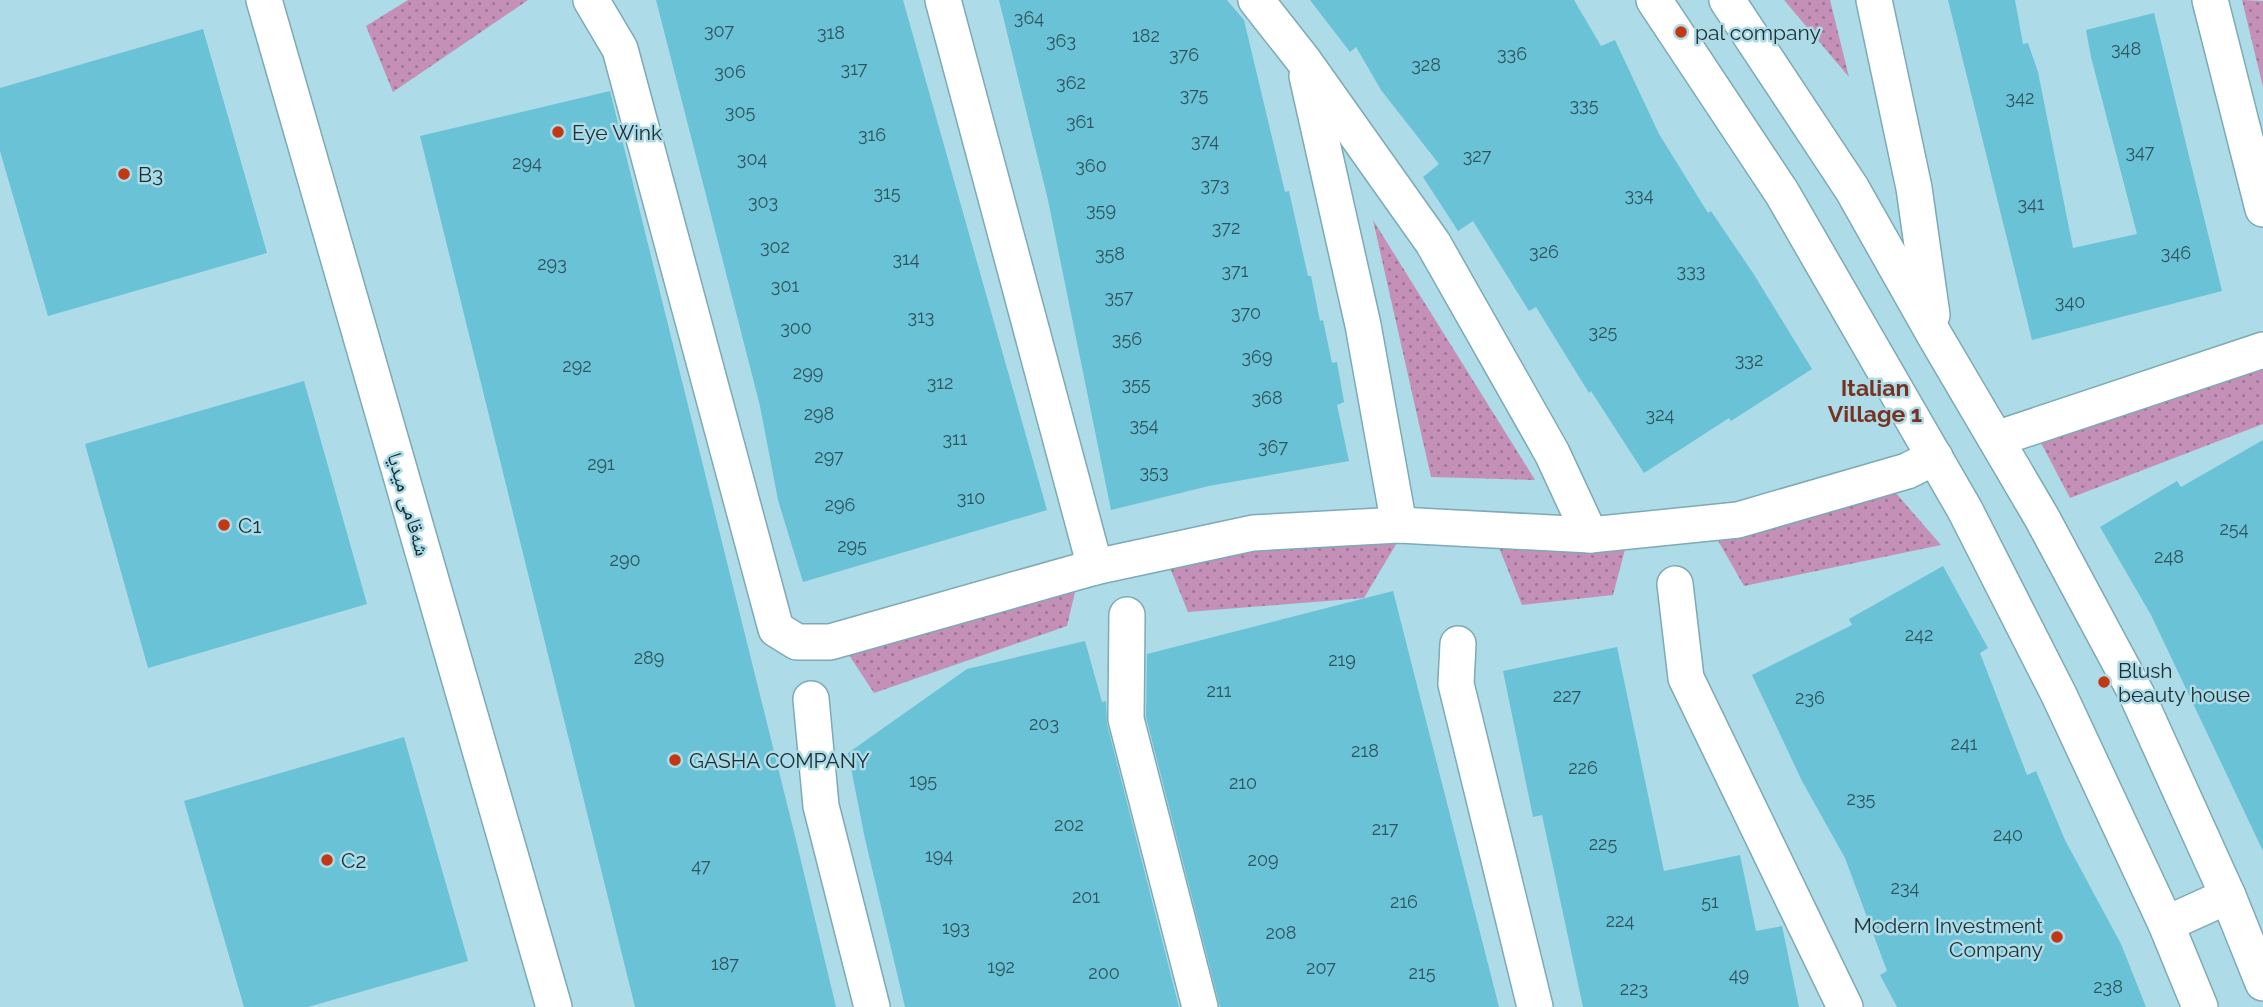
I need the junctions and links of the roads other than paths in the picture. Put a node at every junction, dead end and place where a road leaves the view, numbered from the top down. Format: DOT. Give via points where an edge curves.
graph roads {
  1 [pos="264,0"];
  2 [pos="591,0"];
  3 [pos="943,0"];
  4 [pos="1256,0"];
  5 [pos="1654,0"];
  6 [pos="1727,0"];
  7 [pos="1874,0"];
  8 [pos="2210,0"];
  9 [pos="1304,61"];
  10 [pos="2263,209"];
  11 [pos="1935,336"];
  12 [pos="2263,350"];
  13 [pos="1996,439"];
  14 [pos="1936,457"];
  15 [pos="1399,525"];
  16 [pos="1590,535"];
  17 [pos="1095,567"];
  18 [pos="1675,584"];
  19 [pos="1127,615"];
  20 [pos="1458,644"];
  21 [pos="811,699"];
  22 [pos="2228,896"];
  23 [pos="2166,924"];
  24 [pos="2263,983"];
  25 [pos="554,1007"];
  26 [pos="872,1007"];
  27 [pos="1200,1007"];
  28 [pos="1535,1007"];
  29 [pos="1845,1007"];
  30 [pos="2200,1007"];
  1 -- 25 [label="street, شەقامی میدیا"];
  2 -- 17 [label="street" via="620,48 776,629 797,642 830,642"];
  3 -- 17 [label="street"];
  4 -- 9 [label="street"];
  5 -- 14 [label="street" via="1782,193"];
  6 -- 11 [label="street" via="1853,189"];
  7 -- 11 [label="street" via="1914,188"];
  8 -- 10 [label="street"];
  9 -- 15 [label="street" via="1363,325"];
  9 -- 16 [label="street" via="1433,243 1552,453"];
  11 -- 13 [label="street"];
  12 -- 13 [label="street"];
  13 -- 22 [label="street" via="2137,695"];
  14 -- 16 [label="street" via="1907,471 1738,520"];
  14 -- 23 [label="street" via="2059,695"];
  15 -- 16 [label="street"];
  15 -- 17 [label="street" via="1253,533"];
  18 -- 29 [label="street" via="1686,678"];
  19 -- 27 [label="street" via="1126,719"];
  20 -- 28 [label="street" via="1456,684"];
  21 -- 26 [label="street" via="821,806"];
  22 -- 23 [label="street"];
  22 -- 24 [label="street"];
  23 -- 30 [label="street"];
}
